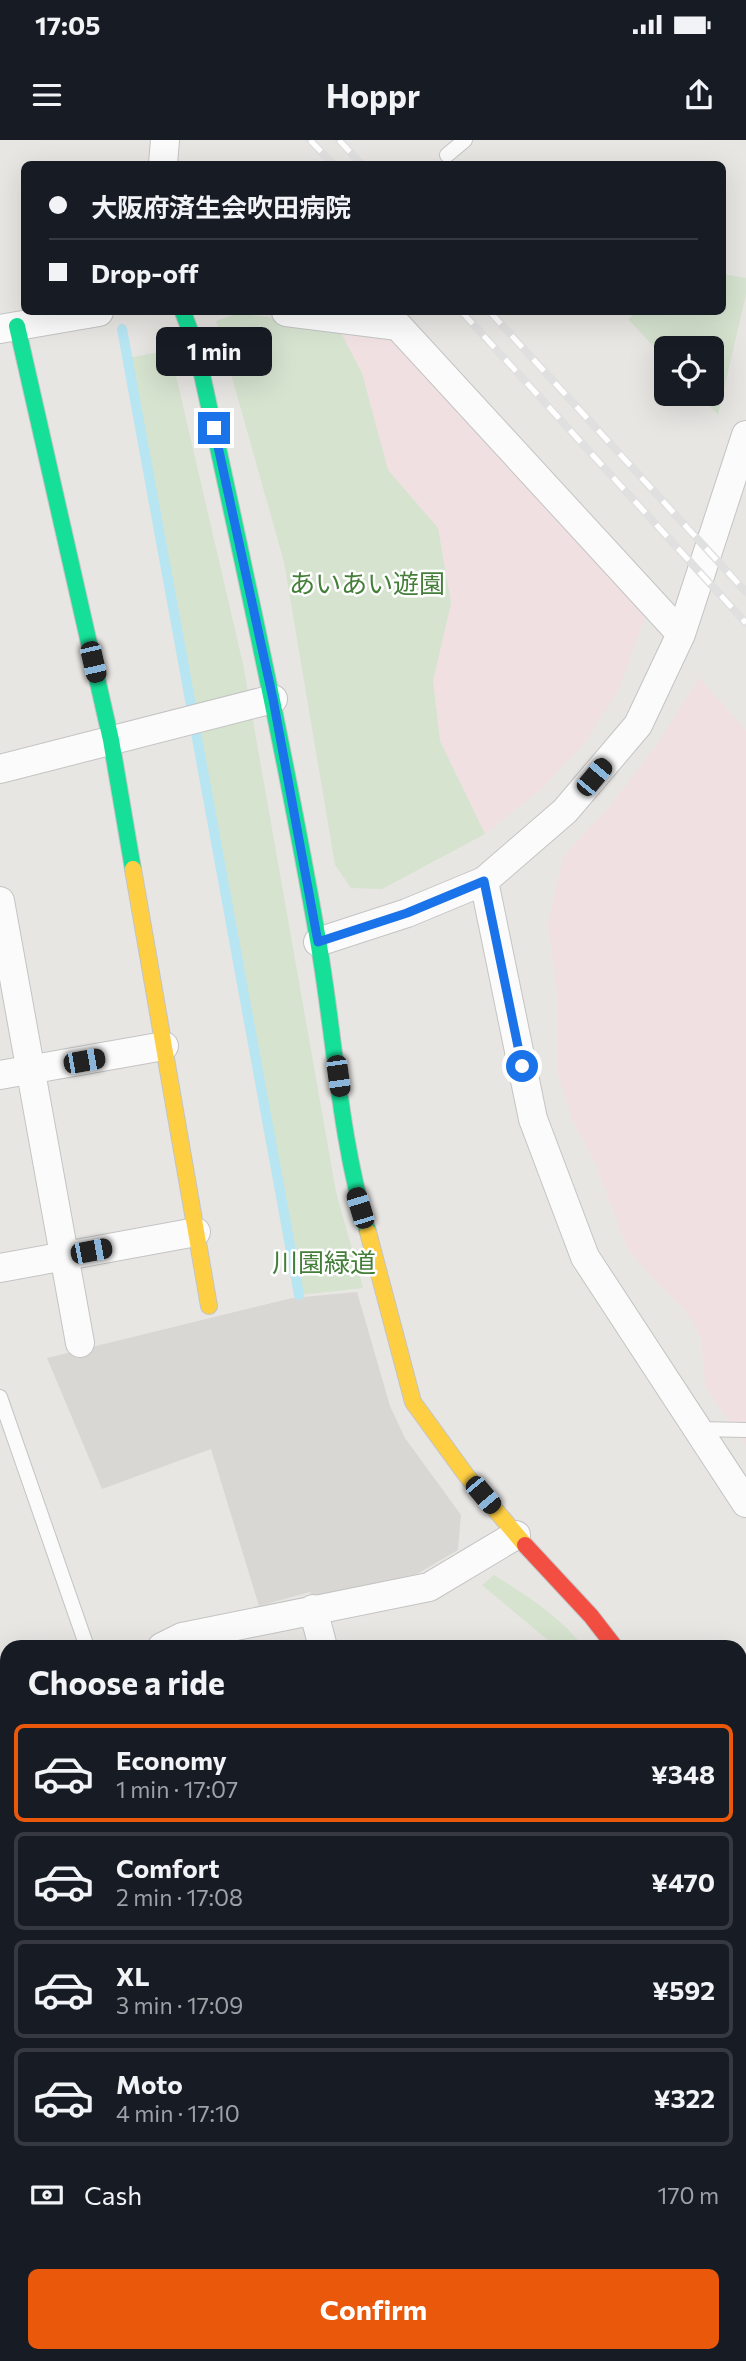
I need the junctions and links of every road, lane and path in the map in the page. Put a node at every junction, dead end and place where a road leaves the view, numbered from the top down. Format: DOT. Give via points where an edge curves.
graph roads {
  1 [pos="465,140"];
  2 [pos="447,155"];
  3 [pos="82,315"];
  4 [pos="184,315"];
  5 [pos="310,315"];
  6 [pos="8,328"];
  7 [pos="746,435"];
  8 [pos="681,634"];
  9 [pos="273,699"];
  10 [pos="111,740"];
  11 [pos="0,769"];
  12 [pos="484,881"];
  13 [pos="0,901"];
  14 [pos="318,942"];
  15 [pos="164,1046"];
  16 [pos="31,1070"];
  17 [pos="0,1075"];
  18 [pos="196,1232"];
  19 [pos="64,1256"];
  20 [pos="0,1268"];
  21 [pos="209,1307"];
  22 [pos="80,1343"];
  23 [pos="0,1397"];
  24 [pos="695,1429"];
  25 [pos="746,1430"];
  26 [pos="746,1503"];
  27 [pos="516,1535"];
  28 [pos="313,1609"];
  29 [pos="85,1640"];
  30 [pos="188,1640"];
  31 [pos="321,1640"];
  32 [pos="610,1640"];
  1 -- 2 [label="lane"];
  3 -- 6 [label="street"];
  4 -- 9 [label="street" via="196,347"];
  5 -- 8 [label="street" via="398,326"];
  6 -- 10 [label="street"];
  7 -- 8 [label="street"];
  8 -- 12 [label="street" via="638,725 565,811"];
  9 -- 10 [label="street"];
  9 -- 14 [label="street"];
  10 -- 11 [label="street"];
  10 -- 15 [label="street"];
  12 -- 14 [label="street"];
  12 -- 24 [label="street" via="533,1119 586,1257"];
  13 -- 16 [label="street"];
  14 -- 27 [label="street" via="353,1184 413,1402"];
  15 -- 16 [label="street"];
  15 -- 18 [label="street"];
  16 -- 17 [label="street"];
  16 -- 19 [label="street"];
  18 -- 19 [label="street"];
  18 -- 21 [label="street"];
  19 -- 20 [label="street"];
  19 -- 22 [label="street"];
  23 -- 29 [label="lane"];
  24 -- 25 [label="lane"];
  24 -- 26 [label="street"];
  27 -- 28 [label="street" via="429,1587"];
  27 -- 32 [label="street"];
  28 -- 30 [label="street"];
  28 -- 31 [label="street"];
}
